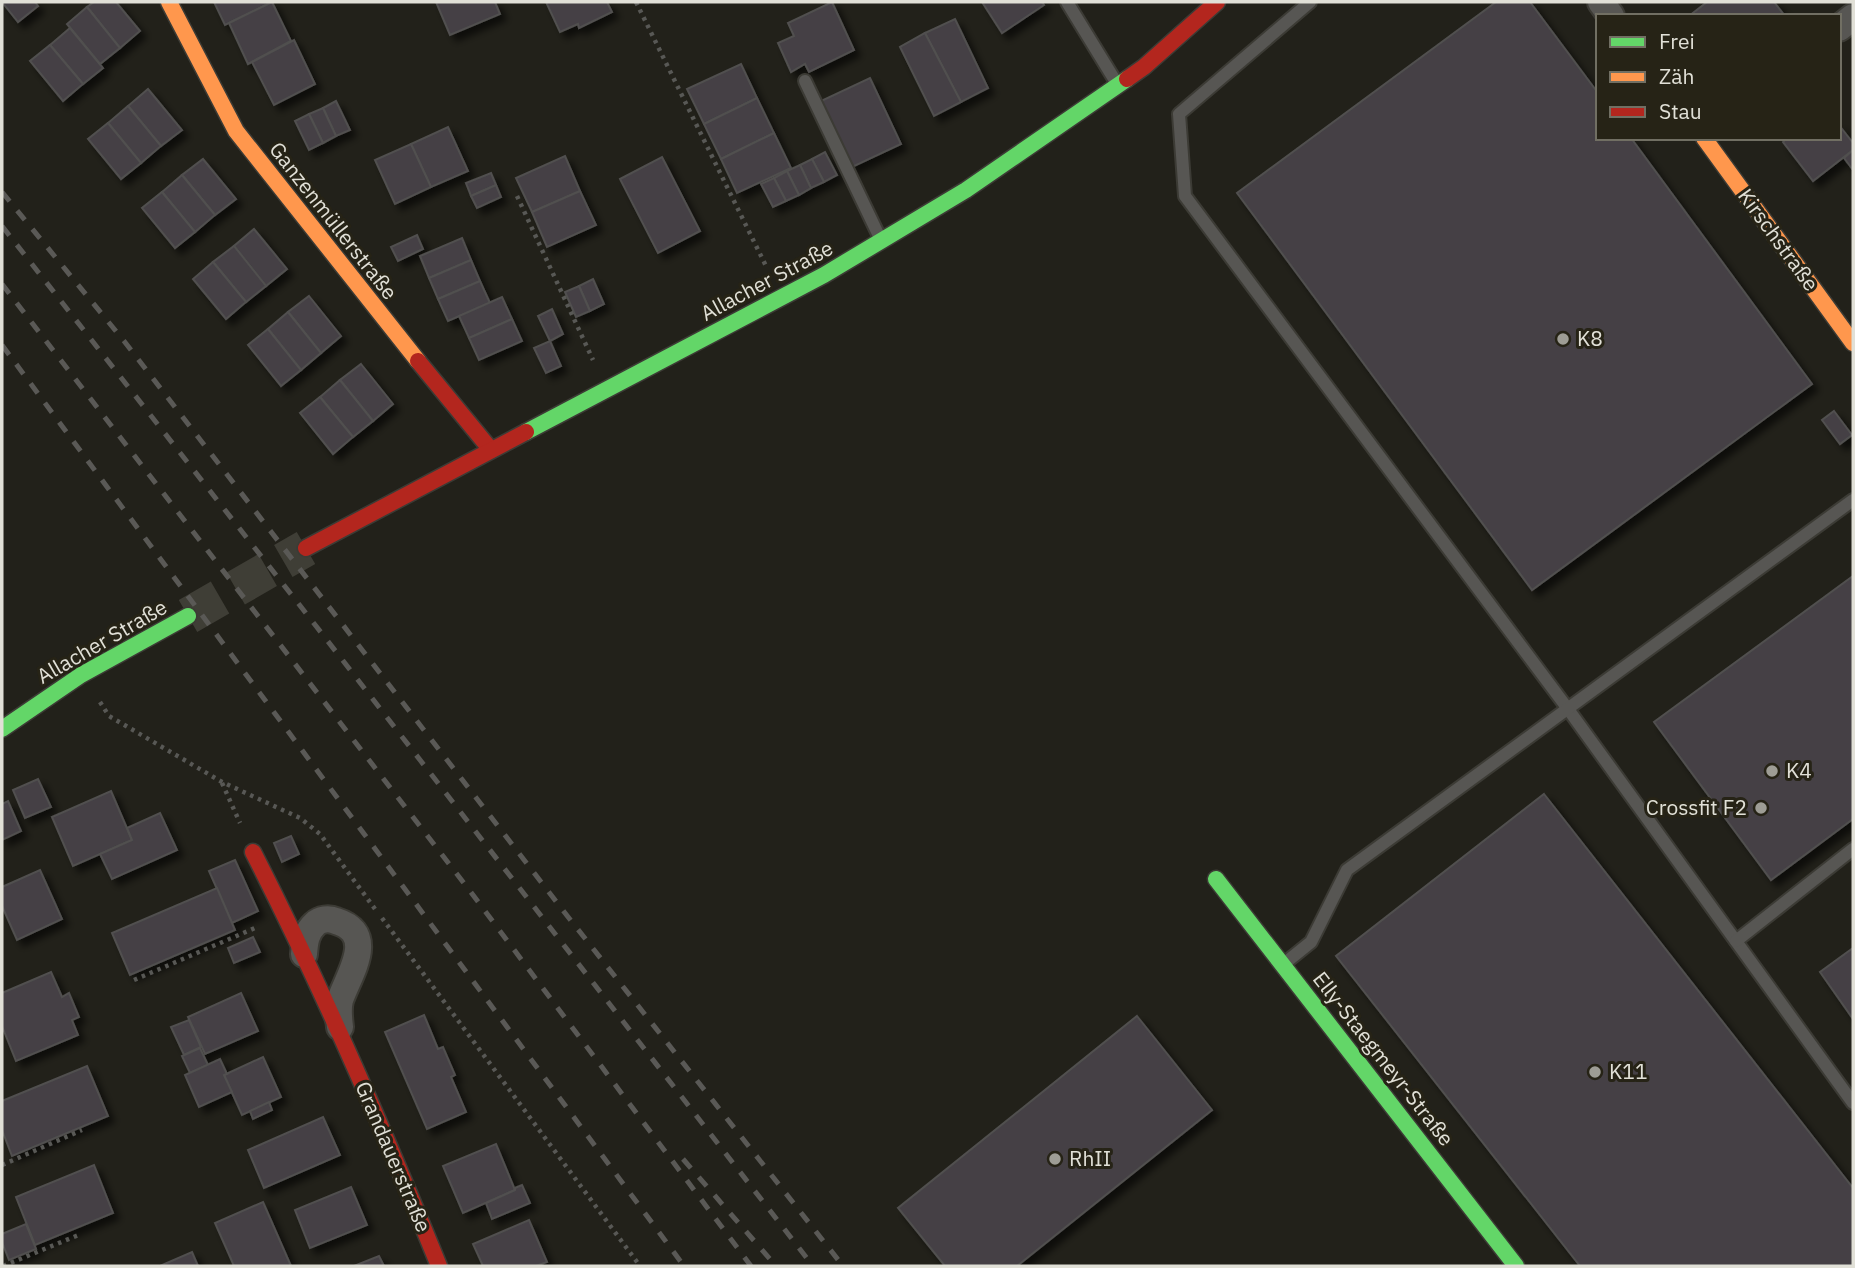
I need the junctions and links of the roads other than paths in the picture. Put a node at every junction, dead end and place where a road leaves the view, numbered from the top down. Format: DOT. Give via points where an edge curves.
graph roads {
  1 [pos="169,2"];
  2 [pos="1067,2"];
  3 [pos="1217,2"];
  4 [pos="1310,2"];
  5 [pos="805,80"];
  6 [pos="1117,85"];
  7 [pos="1705,140"];
  8 [pos="882,241"];
  9 [pos="1853,342"];
  10 [pos="491,450"];
  11 [pos="1853,500"];
  12 [pos="306,548"];
  13 [pos="188,616"];
  14 [pos="1568,709"];
  15 [pos="2,729"];
  16 [pos="1853,849"];
  17 [pos="253,852"];
  18 [pos="1216,878"];
  19 [pos="1736,941"];
  20 [pos="304,954"];
  21 [pos="1284,964"];
  22 [pos="346,1049"];
  23 [pos="1853,1103"];
  24 [pos="439,1266"];
  25 [pos="1516,1266"];
  1 -- 10 [label="street, Ganzenmüllerstraße" via="236,131"];
  2 -- 6 [label="lane"];
  3 -- 6 [label="street, Allacher Straße"];
  4 -- 14 [label="lane" via="1180,114 1185,196"];
  5 -- 8 [label="lane"];
  6 -- 8 [label="street, Allacher Straße" via="966,190"];
  7 -- 9 [label="street, Kirschstraße"];
  8 -- 10 [label="street, Allacher Straße"];
  10 -- 12 [label="street, Allacher Straße"];
  11 -- 14 [label="lane"];
  13 -- 15 [label="street, Allacher Straße" via="81,675"];
  14 -- 19 [label="lane"];
  14 -- 21 [label="lane" via="1347,870 1311,942"];
  16 -- 19 [label="lane"];
  17 -- 20 [label="street, Grandauerstraße"];
  18 -- 21 [label="street, Elly-Staegmeyr-Straße"];
  19 -- 23 [label="lane"];
  20 -- 22 [label="street, Grandauerstraße"];
  20 -- 22 [label="street, Grandauerstraße" via="307,933 317,921 345,923 355,934 357,963 339,1002"];
  21 -- 25 [label="street, Elly-Staegmeyr-Straße"];
  22 -- 24 [label="street, Grandauerstraße"];
}
